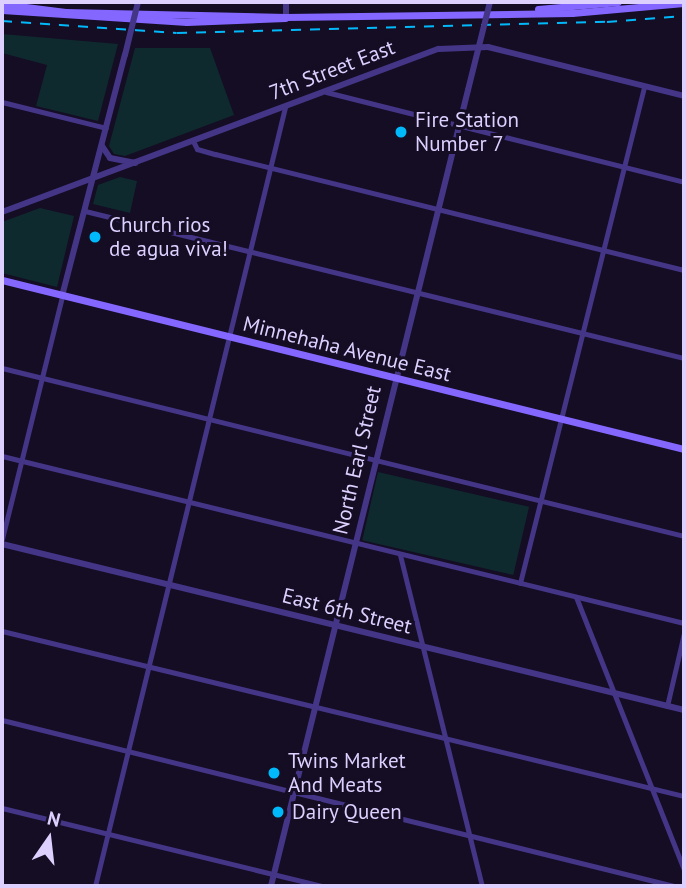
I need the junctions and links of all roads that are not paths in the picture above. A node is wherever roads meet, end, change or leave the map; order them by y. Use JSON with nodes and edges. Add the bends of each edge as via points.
{"nodes":[{"id":1,"x":138,"y":2,"type":"edge"},
{"id":2,"x":286,"y":2,"type":"edge"},
{"id":3,"x":490,"y":2,"type":"edge"},
{"id":4,"x":618,"y":2,"type":"edge"},
{"id":5,"x":684,"y":3,"type":"edge"},
{"id":6,"x":2,"y":4,"type":"edge"},
{"id":7,"x":2,"y":10,"type":"edge"},
{"id":8,"x":496,"y":13,"type":"junction"},
{"id":9,"x":286,"y":17,"type":"junction"},
{"id":10,"x":644,"y":87,"type":"junction"},
{"id":11,"x":326,"y":92,"type":"junction"},
{"id":12,"x":684,"y":96,"type":"edge"},
{"id":13,"x":2,"y":102,"type":"edge"},
{"id":14,"x":285,"y":107,"type":"junction"},
{"id":15,"x":458,"y":126,"type":"junction"},
{"id":16,"x":106,"y":128,"type":"junction"},
{"id":17,"x":193,"y":141,"type":"junction"},
{"id":18,"x":102,"y":145,"type":"junction"},
{"id":19,"x":138,"y":163,"type":"junction"},
{"id":20,"x":271,"y":167,"type":"junction"},
{"id":21,"x":624,"y":167,"type":"junction"},
{"id":22,"x":93,"y":178,"type":"junction"},
{"id":23,"x":684,"y":182,"type":"edge"},
{"id":24,"x":436,"y":209,"type":"junction"},
{"id":25,"x":85,"y":211,"type":"junction"},
{"id":26,"x":2,"y":212,"type":"edge"},
{"id":27,"x":603,"y":250,"type":"junction"},
{"id":28,"x":249,"y":251,"type":"junction"},
{"id":29,"x":684,"y":270,"type":"edge"},
{"id":30,"x":2,"y":280,"type":"edge"},
{"id":31,"x":416,"y":292,"type":"junction"},
{"id":32,"x":62,"y":296,"type":"junction"},
{"id":33,"x":582,"y":333,"type":"junction"},
{"id":34,"x":227,"y":337,"type":"junction"},
{"id":35,"x":684,"y":358,"type":"edge"},
{"id":36,"x":2,"y":368,"type":"edge"},
{"id":37,"x":41,"y":378,"type":"junction"},
{"id":38,"x":394,"y":380,"type":"junction"},
{"id":39,"x":207,"y":419,"type":"junction"},
{"id":40,"x":560,"y":420,"type":"junction"},
{"id":41,"x":684,"y":449,"type":"edge"},
{"id":42,"x":2,"y":456,"type":"edge"},
{"id":43,"x":20,"y":460,"type":"junction"},
{"id":44,"x":374,"y":461,"type":"junction"},
{"id":45,"x":188,"y":501,"type":"junction"},
{"id":46,"x":540,"y":502,"type":"junction"},
{"id":47,"x":684,"y":537,"type":"edge"},
{"id":48,"x":2,"y":541,"type":"edge"},
{"id":49,"x":354,"y":543,"type":"junction"},
{"id":50,"x":400,"y":555,"type":"junction"},
{"id":51,"x":520,"y":583,"type":"junction"},
{"id":52,"x":167,"y":585,"type":"junction"},
{"id":53,"x":576,"y":597,"type":"junction"},
{"id":54,"x":684,"y":623,"type":"edge"},
{"id":55,"x":335,"y":627,"type":"junction"},
{"id":56,"x":2,"y":631,"type":"edge"},
{"id":57,"x":684,"y":633,"type":"edge"},
{"id":58,"x":421,"y":647,"type":"junction"},
{"id":59,"x":147,"y":667,"type":"junction"},
{"id":60,"x":613,"y":694,"type":"junction"},
{"id":61,"x":667,"y":706,"type":"junction"},
{"id":62,"x":316,"y":707,"type":"junction"},
{"id":63,"x":684,"y":710,"type":"edge"},
{"id":64,"x":2,"y":720,"type":"edge"},
{"id":65,"x":445,"y":740,"type":"junction"},
{"id":66,"x":127,"y":751,"type":"junction"},
{"id":67,"x":652,"y":788,"type":"junction"},
{"id":68,"x":295,"y":793,"type":"junction"},
{"id":69,"x":684,"y":796,"type":"edge"},
{"id":70,"x":2,"y":808,"type":"edge"},
{"id":71,"x":108,"y":833,"type":"junction"},
{"id":72,"x":470,"y":836,"type":"junction"},
{"id":73,"x":684,"y":870,"type":"edge"},
{"id":74,"x":274,"y":874,"type":"junction"},
{"id":75,"x":95,"y":886,"type":"edge"},
{"id":76,"x":271,"y":886,"type":"edge"},
{"id":77,"x":323,"y":886,"type":"edge"},
{"id":78,"x":482,"y":886,"type":"edge"},
{"id":79,"x":674,"y":886,"type":"edge"}],
"edges":[{"from":1,"to":16,"type":"street","bridge":true},
{"from":2,"to":9,"type":"street"},
{"from":3,"to":15,"type":"street","name":"North Earl Street","bridge":true},
{"from":4,"to":8,"type":"main road"},
{"from":5,"to":8,"type":"main road"},
{"from":6,"to":9,"type":"main road","via":[[65,12]]},
{"from":7,"to":9,"type":"main road","via":[[187,22]]},
{"from":8,"to":9,"type":"main road"},
{"from":10,"to":11,"type":"street","name":"7th Street East","via":[[496,49],[464,48],[439,49]]},
{"from":10,"to":12,"type":"street","name":"7th Street East"},
{"from":10,"to":21,"type":"street"},
{"from":11,"to":14,"type":"street","name":"7th Street East"},
{"from":11,"to":15,"type":"street"},
{"from":13,"to":16,"type":"street"},
{"from":14,"to":17,"type":"street","name":"7th Street East"},
{"from":14,"to":20,"type":"street"},
{"from":15,"to":21,"type":"street"},
{"from":15,"to":24,"type":"street","name":"North Earl Street"},
{"from":16,"to":18,"type":"street"},
{"from":17,"to":19,"type":"street","name":"7th Street East"},
{"from":17,"to":20,"type":"street","via":[[197,149]]},
{"from":18,"to":19,"type":"street","via":[[110,158]]},
{"from":18,"to":22,"type":"street"},
{"from":19,"to":22,"type":"street","name":"7th Street East"},
{"from":20,"to":24,"type":"street"},
{"from":20,"to":28,"type":"street"},
{"from":21,"to":23,"type":"street"},
{"from":21,"to":27,"type":"street"},
{"from":22,"to":25,"type":"street"},
{"from":22,"to":26,"type":"street","name":"7th Street East"},
{"from":24,"to":27,"type":"street"},
{"from":24,"to":31,"type":"street","name":"North Earl Street"},
{"from":25,"to":28,"type":"street"},
{"from":25,"to":32,"type":"street"},
{"from":27,"to":29,"type":"street"},
{"from":27,"to":33,"type":"street"},
{"from":28,"to":31,"type":"street"},
{"from":28,"to":34,"type":"street"},
{"from":30,"to":32,"type":"main road","name":"Minnehaha Avenue East"},
{"from":31,"to":33,"type":"street"},
{"from":31,"to":38,"type":"street","name":"North Earl Street"},
{"from":32,"to":34,"type":"main road","name":"Minnehaha Avenue East"},
{"from":32,"to":37,"type":"street"},
{"from":33,"to":35,"type":"street"},
{"from":33,"to":40,"type":"street"},
{"from":34,"to":38,"type":"main road","name":"Minnehaha Avenue East"},
{"from":34,"to":39,"type":"street"},
{"from":36,"to":37,"type":"street"},
{"from":37,"to":39,"type":"street"},
{"from":37,"to":43,"type":"street"},
{"from":38,"to":40,"type":"main road","name":"Minnehaha Avenue East"},
{"from":38,"to":44,"type":"street","name":"North Earl Street"},
{"from":39,"to":44,"type":"street"},
{"from":39,"to":45,"type":"street"},
{"from":40,"to":41,"type":"main road","name":"Minnehaha Avenue East"},
{"from":40,"to":46,"type":"street"},
{"from":42,"to":43,"type":"street"},
{"from":43,"to":45,"type":"street"},
{"from":43,"to":48,"type":"street"},
{"from":44,"to":46,"type":"street"},
{"from":44,"to":49,"type":"street","name":"North Earl Street"},
{"from":45,"to":49,"type":"street"},
{"from":45,"to":52,"type":"street"},
{"from":46,"to":47,"type":"street"},
{"from":46,"to":51,"type":"street"},
{"from":48,"to":52,"type":"street","name":"East 6th Street"},
{"from":49,"to":50,"type":"street"},
{"from":49,"to":55,"type":"street","name":"North Earl Street"},
{"from":50,"to":51,"type":"street"},
{"from":50,"to":58,"type":"street"},
{"from":51,"to":53,"type":"street"},
{"from":52,"to":55,"type":"street","name":"East 6th Street"},
{"from":52,"to":59,"type":"street"},
{"from":53,"to":54,"type":"street"},
{"from":53,"to":60,"type":"street"},
{"from":55,"to":58,"type":"street","name":"East 6th Street"},
{"from":55,"to":62,"type":"street","name":"North Earl Street"},
{"from":56,"to":59,"type":"street"},
{"from":57,"to":61,"type":"street"},
{"from":58,"to":60,"type":"street","name":"East 6th Street"},
{"from":58,"to":65,"type":"street"},
{"from":59,"to":62,"type":"street"},
{"from":59,"to":66,"type":"street"},
{"from":60,"to":61,"type":"street","name":"East 6th Street"},
{"from":60,"to":67,"type":"street"},
{"from":61,"to":63,"type":"street","name":"East 6th Street"},
{"from":62,"to":65,"type":"street"},
{"from":62,"to":68,"type":"street","name":"North Earl Street"},
{"from":64,"to":66,"type":"street"},
{"from":65,"to":67,"type":"street"},
{"from":65,"to":72,"type":"street"},
{"from":66,"to":68,"type":"street"},
{"from":66,"to":71,"type":"street"},
{"from":67,"to":69,"type":"street"},
{"from":67,"to":73,"type":"street"},
{"from":68,"to":72,"type":"street"},
{"from":68,"to":74,"type":"street","name":"North Earl Street"},
{"from":70,"to":71,"type":"street"},
{"from":71,"to":74,"type":"street"},
{"from":71,"to":75,"type":"street"},
{"from":72,"to":78,"type":"street"},
{"from":72,"to":79,"type":"street"},
{"from":74,"to":76,"type":"street","name":"North Earl Street"},
{"from":74,"to":77,"type":"street"}]}
